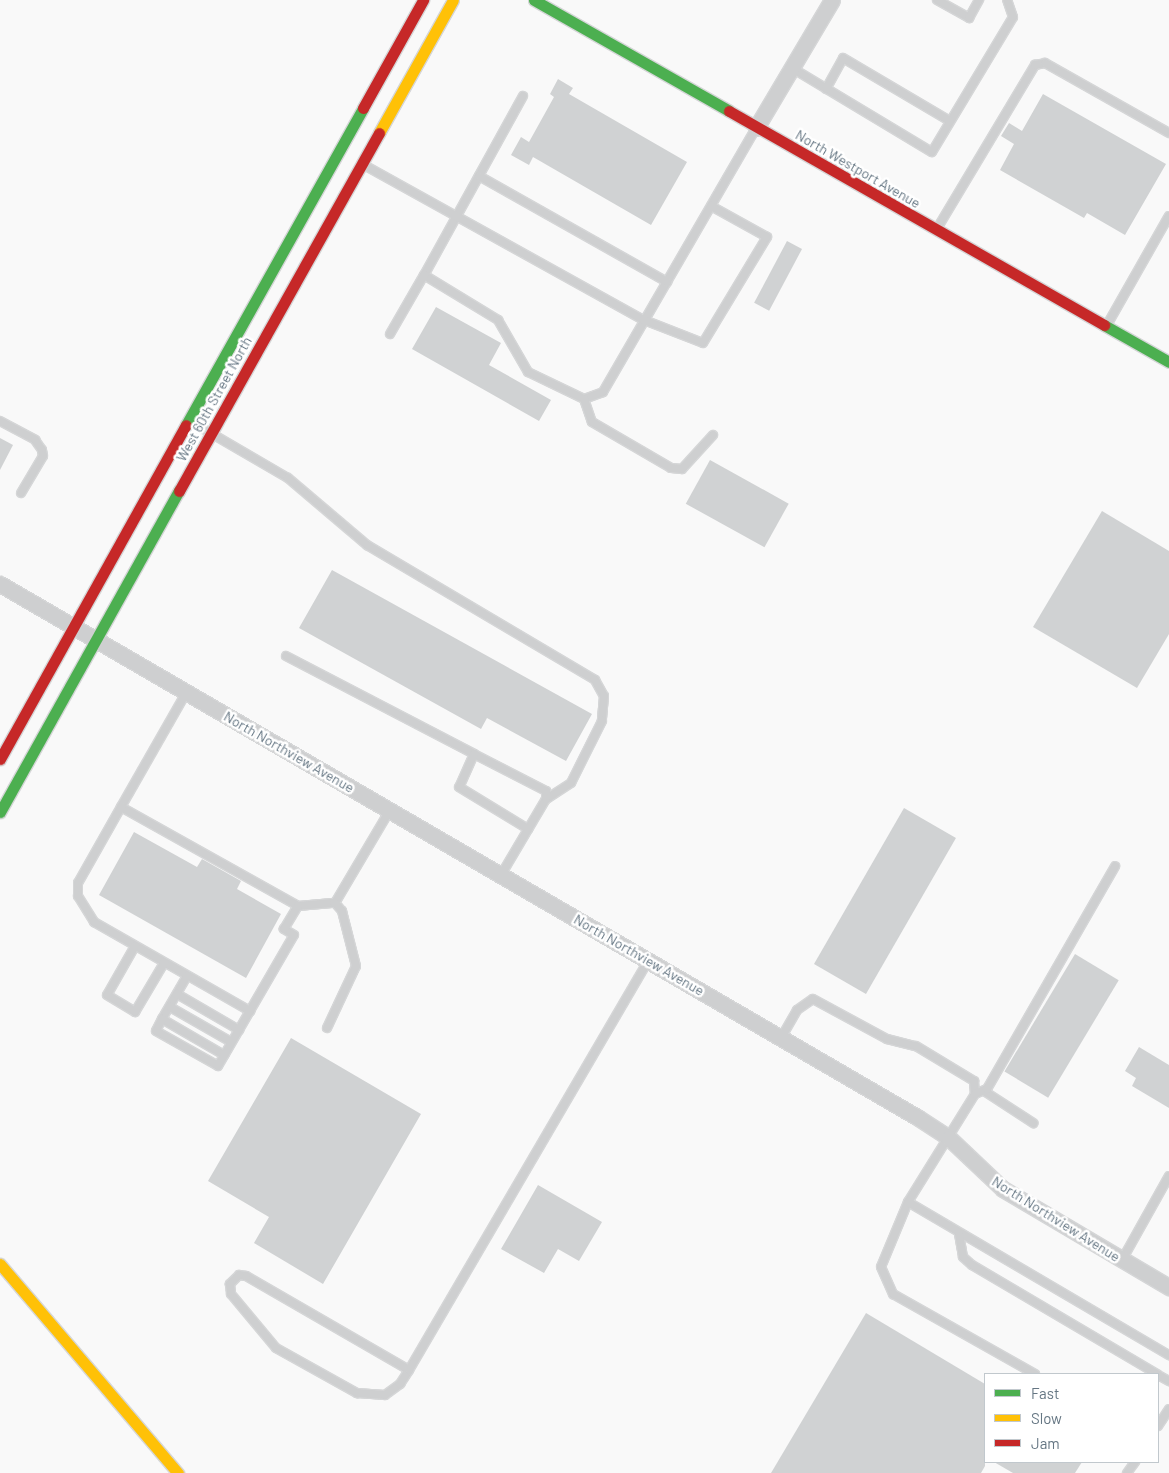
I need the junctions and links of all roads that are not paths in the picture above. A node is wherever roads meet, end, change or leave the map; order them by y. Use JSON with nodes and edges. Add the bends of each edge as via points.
{"nodes":[{"id":1,"x":422,"y":0,"type":"edge"},
{"id":2,"x":453,"y":0,"type":"edge"},
{"id":3,"x":534,"y":0,"type":"edge"},
{"id":4,"x":832,"y":0,"type":"edge"},
{"id":5,"x":937,"y":0,"type":"edge"},
{"id":6,"x":979,"y":0,"type":"edge"},
{"id":7,"x":1007,"y":0,"type":"edge"},
{"id":8,"x":792,"y":68,"type":"junction"},
{"id":9,"x":826,"y":89,"type":"junction"},
{"id":10,"x":523,"y":96,"type":"dead end"},
{"id":11,"x":950,"y":121,"type":"junction"},
{"id":12,"x":756,"y":128,"type":"junction"},
{"id":13,"x":1169,"y":133,"type":"edge"},
{"id":14,"x":362,"y":164,"type":"junction"},
{"id":15,"x":479,"y":176,"type":"junction"},
{"id":16,"x":711,"y":206,"type":"junction"},
{"id":17,"x":456,"y":216,"type":"junction"},
{"id":18,"x":1169,"y":216,"type":"edge"},
{"id":19,"x":936,"y":230,"type":"junction"},
{"id":20,"x":424,"y":275,"type":"junction"},
{"id":21,"x":667,"y":282,"type":"junction"},
{"id":22,"x":644,"y":320,"type":"junction"},
{"id":23,"x":1106,"y":327,"type":"junction"},
{"id":24,"x":390,"y":334,"type":"dead end"},
{"id":25,"x":1169,"y":362,"type":"edge"},
{"id":26,"x":584,"y":399,"type":"junction"},
{"id":27,"x":189,"y":420,"type":"junction"},
{"id":28,"x":0,"y":421,"type":"edge"},
{"id":29,"x":212,"y":434,"type":"junction"},
{"id":30,"x":714,"y":435,"type":"dead end"},
{"id":31,"x":21,"y":493,"type":"dead end"},
{"id":32,"x":0,"y":584,"type":"edge"},
{"id":33,"x":74,"y":626,"type":"junction"},
{"id":34,"x":97,"y":640,"type":"junction"},
{"id":35,"x":286,"y":656,"type":"dead end"},
{"id":36,"x":186,"y":693,"type":"junction"},
{"id":37,"x":474,"y":754,"type":"junction"},
{"id":38,"x":0,"y":759,"type":"edge"},
{"id":39,"x":546,"y":799,"type":"junction"},
{"id":40,"x":122,"y":807,"type":"junction"},
{"id":41,"x":390,"y":810,"type":"junction"},
{"id":42,"x":0,"y":812,"type":"edge"},
{"id":43,"x":528,"y":829,"type":"junction"},
{"id":44,"x":1115,"y":866,"type":"dead end"},
{"id":45,"x":501,"y":875,"type":"junction"},
{"id":46,"x":335,"y":903,"type":"junction"},
{"id":47,"x":298,"y":906,"type":"junction"},
{"id":48,"x":135,"y":946,"type":"junction"},
{"id":49,"x":649,"y":960,"type":"junction"},
{"id":50,"x":164,"y":962,"type":"junction"},
{"id":51,"x":188,"y":976,"type":"junction"},
{"id":52,"x":177,"y":994,"type":"junction"},
{"id":53,"x":170,"y":1007,"type":"junction"},
{"id":54,"x":250,"y":1011,"type":"junction"},
{"id":55,"x":162,"y":1019,"type":"junction"},
{"id":56,"x":328,"y":1028,"type":"dead end"},
{"id":57,"x":239,"y":1030,"type":"junction"},
{"id":58,"x":781,"y":1038,"type":"junction"},
{"id":59,"x":232,"y":1042,"type":"junction"},
{"id":60,"x":224,"y":1055,"type":"junction"},
{"id":61,"x":984,"y":1091,"type":"junction"},
{"id":62,"x":974,"y":1094,"type":"junction"},
{"id":63,"x":1032,"y":1123,"type":"dead end"},
{"id":64,"x":949,"y":1138,"type":"junction"},
{"id":65,"x":1169,"y":1176,"type":"edge"},
{"id":66,"x":908,"y":1202,"type":"junction"},
{"id":67,"x":960,"y":1234,"type":"junction"},
{"id":68,"x":1122,"y":1260,"type":"junction"},
{"id":69,"x":0,"y":1264,"type":"edge"},
{"id":70,"x":1169,"y":1287,"type":"edge"},
{"id":71,"x":1169,"y":1354,"type":"edge"},
{"id":72,"x":409,"y":1370,"type":"junction"},
{"id":73,"x":1033,"y":1373,"type":"edge"},
{"id":74,"x":1155,"y":1373,"type":"edge"},
{"id":75,"x":1169,"y":1408,"type":"edge"},
{"id":76,"x":1159,"y":1424,"type":"edge"},
{"id":77,"x":178,"y":1473,"type":"edge"}],
"edges":[{"from":1,"to":27,"type":"main road","name":"West 60th Street North"},
{"from":2,"to":14,"type":"main road","name":"West 60th Street North"},
{"from":3,"to":12,"type":"main road","name":"North Westport Avenue"},
{"from":4,"to":8,"type":"street"},
{"from":5,"to":6,"type":"lane","via":[[969,18]]},
{"from":7,"to":11,"type":"lane","via":[[1014,17]]},
{"from":8,"to":9,"type":"lane"},
{"from":8,"to":12,"type":"street"},
{"from":9,"to":11,"type":"lane","via":[[932,152]]},
{"from":9,"to":11,"type":"lane","via":[[843,58]]},
{"from":10,"to":15,"type":"lane"},
{"from":12,"to":16,"type":"lane"},
{"from":12,"to":19,"type":"main road","name":"North Westport Avenue"},
{"from":13,"to":19,"type":"lane","via":[[1045,62],[1035,65]]},
{"from":14,"to":17,"type":"lane"},
{"from":14,"to":29,"type":"main road","name":"West 60th Street North"},
{"from":15,"to":17,"type":"lane"},
{"from":15,"to":21,"type":"lane"},
{"from":16,"to":21,"type":"lane"},
{"from":16,"to":22,"type":"lane","via":[[767,237],[703,344]]},
{"from":17,"to":20,"type":"lane"},
{"from":17,"to":22,"type":"lane"},
{"from":18,"to":23,"type":"lane"},
{"from":19,"to":23,"type":"main road","name":"North Westport Avenue"},
{"from":20,"to":24,"type":"lane"},
{"from":20,"to":26,"type":"lane","via":[[498,320],[528,372]]},
{"from":21,"to":22,"type":"lane"},
{"from":22,"to":26,"type":"lane","via":[[602,392]]},
{"from":23,"to":25,"type":"main road","name":"North Westport Avenue"},
{"from":26,"to":30,"type":"lane","via":[[592,422],[671,468],[682,469]]},
{"from":27,"to":29,"type":"lane"},
{"from":27,"to":33,"type":"main road","name":"West 60th Street North"},
{"from":28,"to":31,"type":"lane","via":[[35,440],[42,450],[43,456]]},
{"from":29,"to":34,"type":"main road","name":"West 60th Street North"},
{"from":29,"to":39,"type":"lane","via":[[302,488],[367,545],[595,680],[604,696],[602,721],[571,783]]},
{"from":32,"to":33,"type":"street","name":"North Northview Avenue"},
{"from":33,"to":34,"type":"street","name":"North Northview Avenue"},
{"from":33,"to":38,"type":"main road","name":"West 60th Street North"},
{"from":34,"to":36,"type":"street","name":"North Northview Avenue"},
{"from":34,"to":42,"type":"main road","name":"West 60th Street North"},
{"from":35,"to":37,"type":"lane"},
{"from":36,"to":40,"type":"lane"},
{"from":36,"to":41,"type":"street","name":"North Northview Avenue"},
{"from":37,"to":39,"type":"lane","via":[[537,783],[546,791]]},
{"from":37,"to":43,"type":"lane","via":[[459,787]]},
{"from":39,"to":43,"type":"lane"},
{"from":40,"to":47,"type":"lane"},
{"from":40,"to":48,"type":"lane","via":[[78,883],[78,896],[94,922]]},
{"from":41,"to":45,"type":"street","name":"North Northview Avenue"},
{"from":41,"to":46,"type":"lane"},
{"from":43,"to":45,"type":"lane"},
{"from":44,"to":61,"type":"lane"},
{"from":45,"to":49,"type":"street","name":"North Northview Avenue"},
{"from":46,"to":47,"type":"lane"},
{"from":46,"to":56,"type":"lane","via":[[345,919],[356,966]]},
{"from":47,"to":54,"type":"lane","via":[[284,929],[294,935]]},
{"from":48,"to":50,"type":"lane"},
{"from":48,"to":50,"type":"lane","via":[[106,995],[135,1012]]},
{"from":49,"to":58,"type":"street","name":"North Northview Avenue"},
{"from":49,"to":72,"type":"lane"},
{"from":50,"to":51,"type":"lane"},
{"from":51,"to":52,"type":"lane"},
{"from":51,"to":54,"type":"lane"},
{"from":52,"to":53,"type":"lane"},
{"from":52,"to":57,"type":"lane"},
{"from":53,"to":55,"type":"lane"},
{"from":53,"to":59,"type":"lane"},
{"from":54,"to":57,"type":"lane"},
{"from":55,"to":60,"type":"lane"},
{"from":55,"to":60,"type":"lane","via":[[156,1031],[218,1066]]},
{"from":57,"to":59,"type":"lane"},
{"from":58,"to":62,"type":"lane","via":[[797,1010],[813,999],[887,1039],[916,1046],[970,1077]]},
{"from":58,"to":64,"type":"street","name":"North Northview Avenue"},
{"from":59,"to":60,"type":"lane"},
{"from":61,"to":62,"type":"lane"},
{"from":61,"to":63,"type":"lane"},
{"from":62,"to":64,"type":"lane"},
{"from":64,"to":66,"type":"lane"},
{"from":64,"to":68,"type":"street","name":"North Northview Avenue","via":[[1003,1189]]},
{"from":65,"to":68,"type":"lane"},
{"from":66,"to":67,"type":"lane"},
{"from":66,"to":73,"type":"lane","via":[[881,1267],[893,1294]]},
{"from":67,"to":71,"type":"lane"},
{"from":67,"to":74,"type":"lane","via":[[964,1257],[972,1266]]},
{"from":68,"to":70,"type":"street","name":"North Northview Avenue"},
{"from":69,"to":77,"type":"main road"},
{"from":72,"to":72,"type":"lane","via":[[385,1395],[357,1393],[263,1337],[232,1294],[230,1284],[234,1278],[246,1276]]},
{"from":75,"to":76,"type":"lane"}]}
